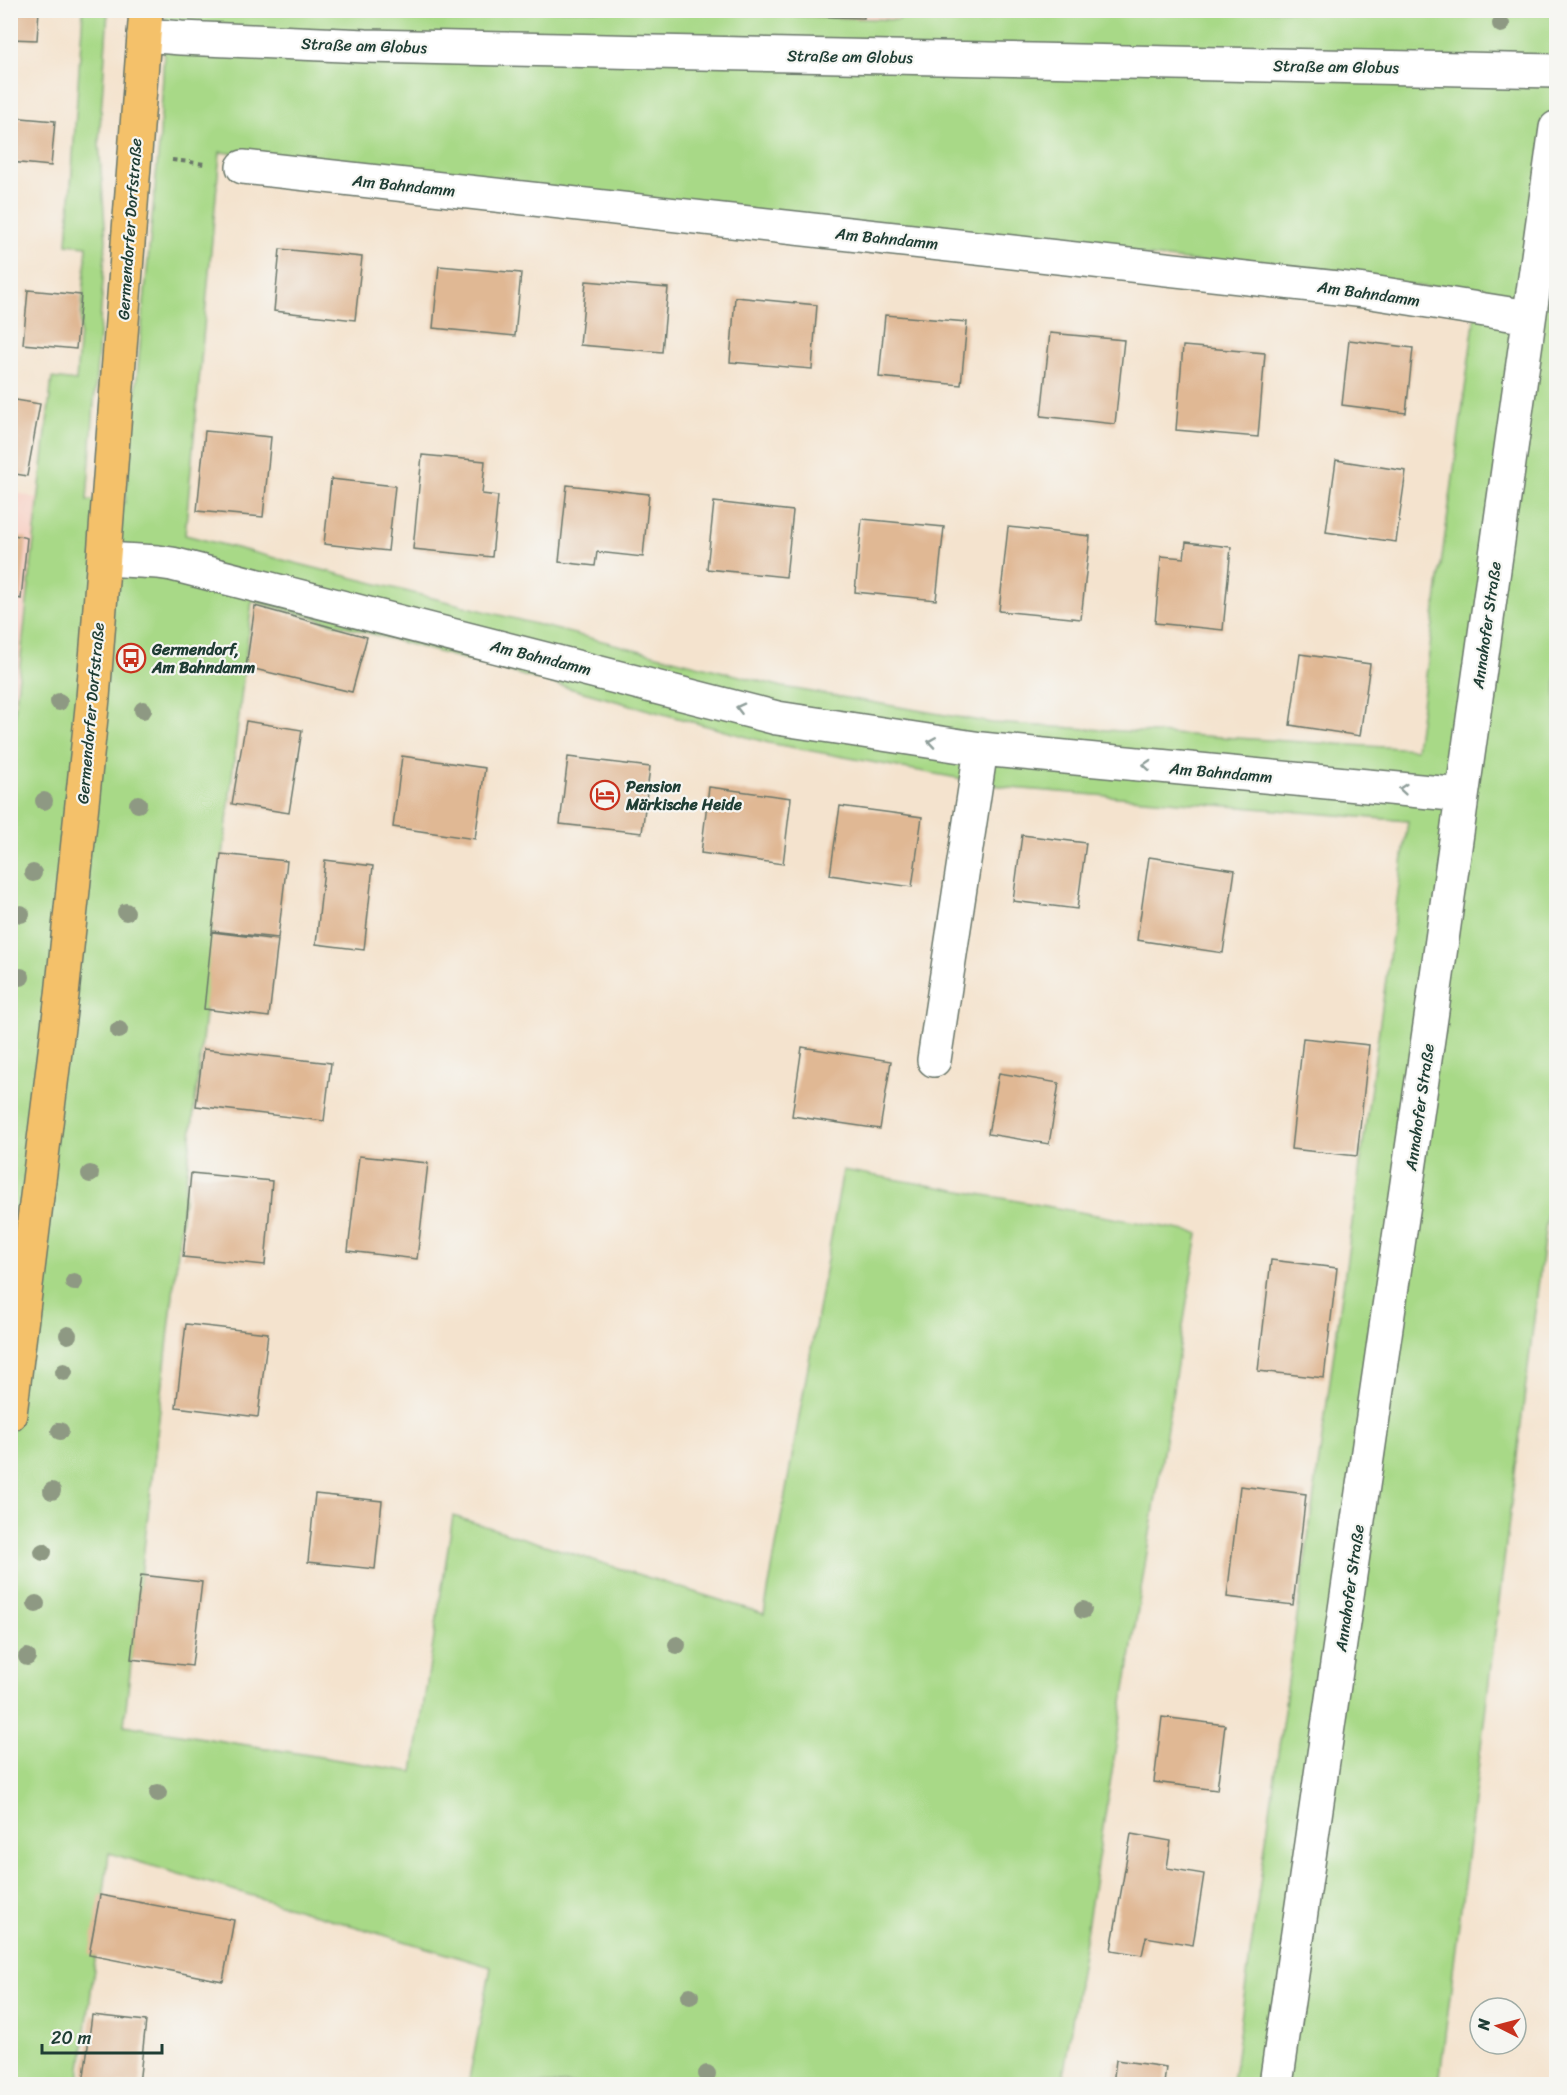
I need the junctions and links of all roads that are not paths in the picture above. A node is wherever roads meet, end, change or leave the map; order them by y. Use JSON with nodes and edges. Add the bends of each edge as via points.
{"nodes":[{"id":1,"x":145,"y":23,"type":"edge"},
{"id":2,"x":1557,"y":71,"type":"edge"},
{"id":3,"x":1557,"y":128,"type":"edge"},
{"id":4,"x":243,"y":167,"type":"dead end"},
{"id":5,"x":1529,"y":317,"type":"junction"},
{"id":6,"x":104,"y":559,"type":"junction"},
{"id":7,"x":981,"y":749,"type":"junction"},
{"id":8,"x":1462,"y":795,"type":"junction"},
{"id":9,"x":934,"y":1060,"type":"dead end"},
{"id":10,"x":10,"y":1414,"type":"edge"},
{"id":11,"x":1276,"y":2085,"type":"edge"}],
"edges":[{"from":1,"to":2,"type":"street","name":"Straße am Globus","via":[[181,38],[366,46]]},
{"from":1,"to":6,"type":"main road","name":"Germendorfer Dorfstraße"},
{"from":3,"to":5,"type":"street","name":"Annahofer Straße"},
{"from":4,"to":5,"type":"street","name":"Am Bahndamm","via":[[1365,291]]},
{"from":5,"to":8,"type":"street","name":"Annahofer Straße"},
{"from":7,"to":6,"type":"street","name":"Am Bahndamm","one_way":true,"via":[[777,718],[172,564]]},
{"from":6,"to":10,"type":"main road","name":"Germendorfer Dorfstraße","via":[[62,995]]},
{"from":8,"to":7,"type":"street","name":"Am Bahndamm","one_way":true},
{"from":7,"to":9,"type":"street"},
{"from":8,"to":11,"type":"street","name":"Annahofer Straße"}]}
